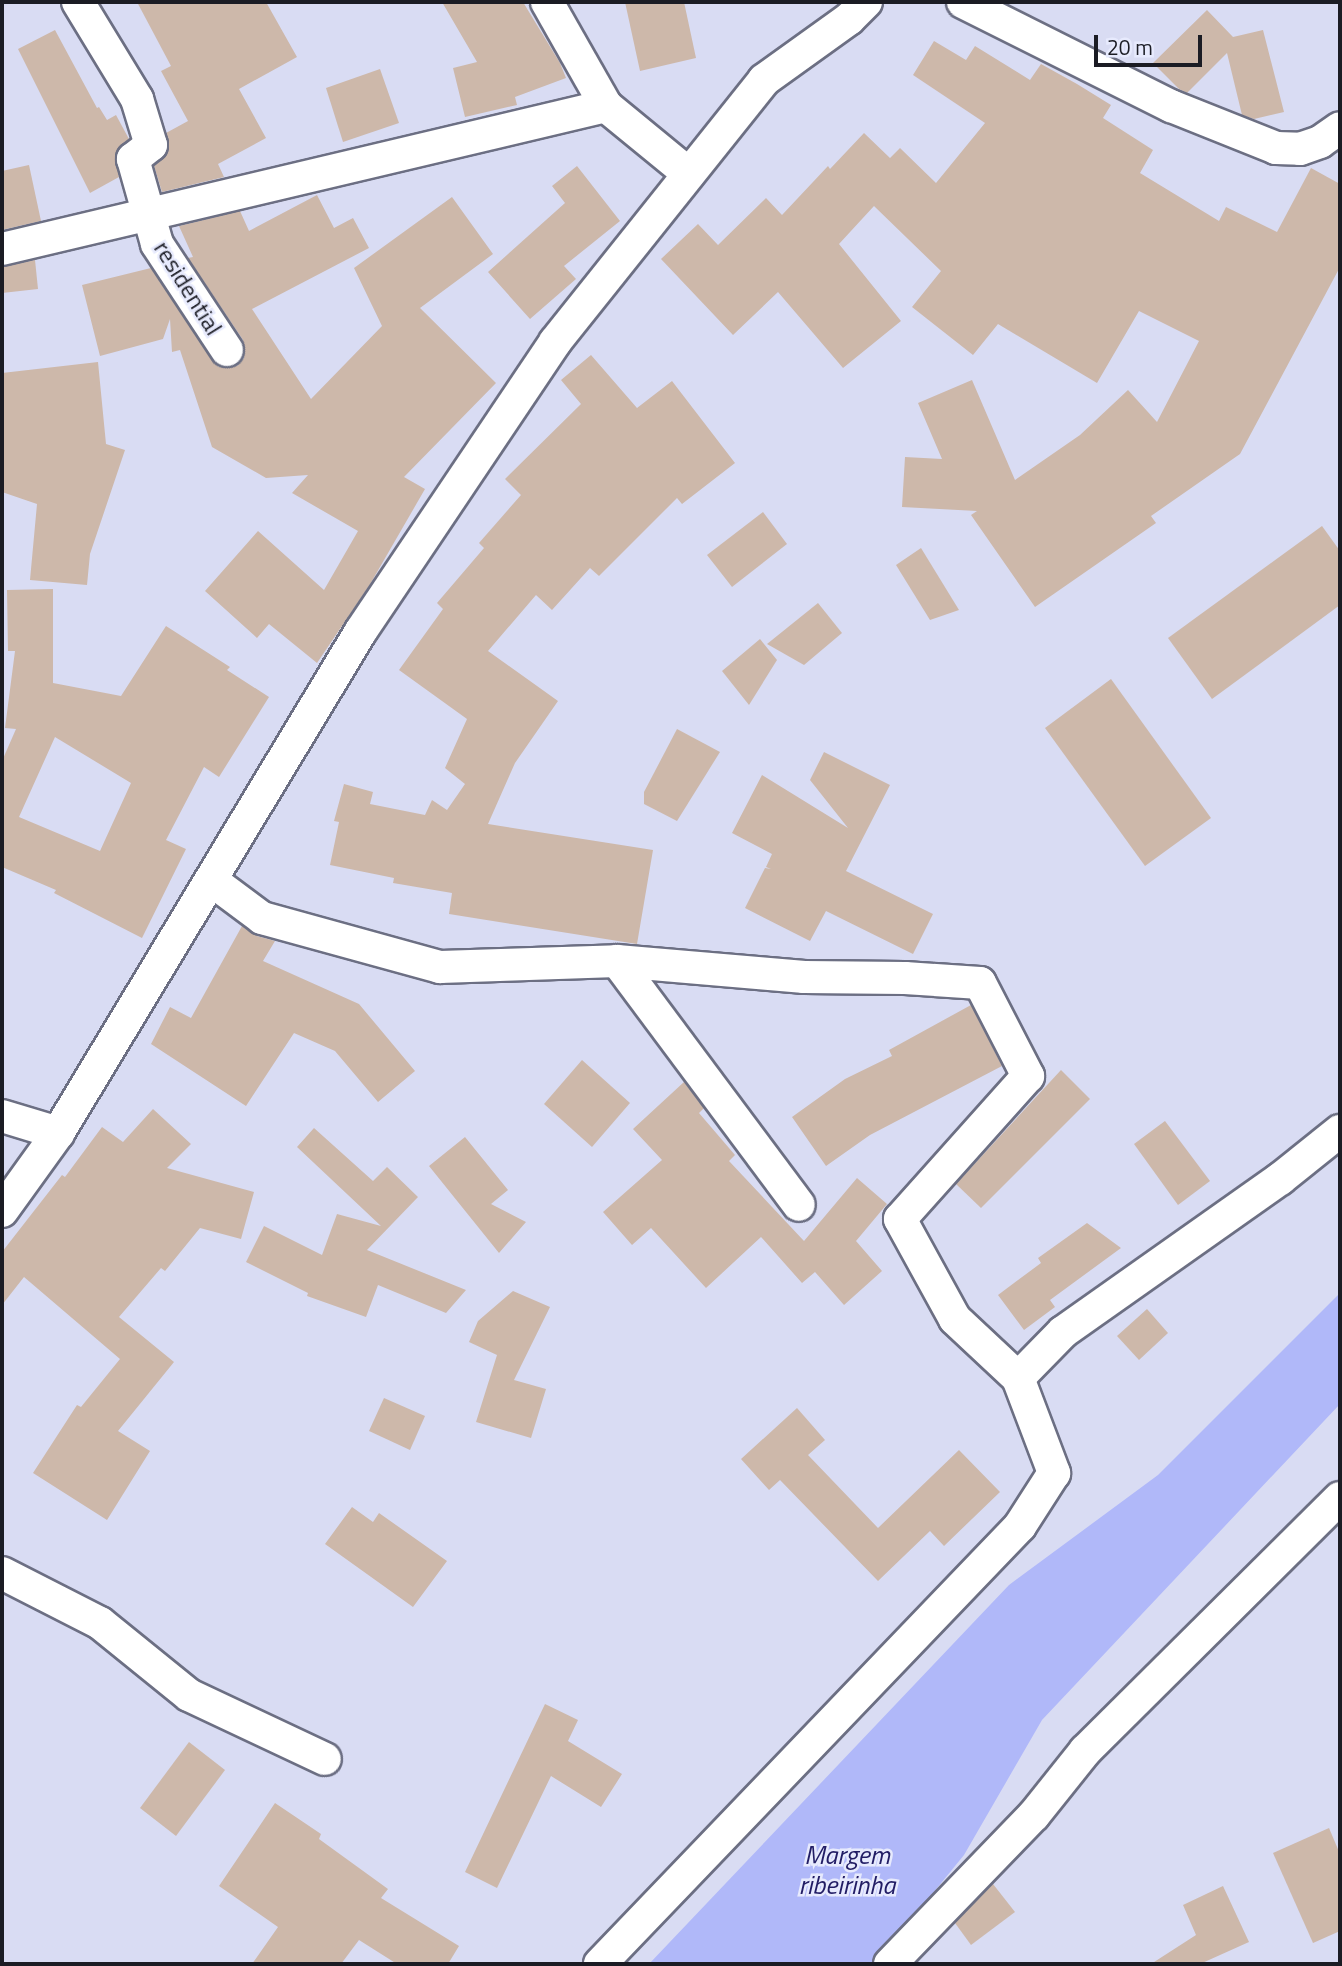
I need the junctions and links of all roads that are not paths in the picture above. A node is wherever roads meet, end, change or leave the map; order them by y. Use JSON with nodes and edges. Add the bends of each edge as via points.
{"nodes":[{"id":1,"x":78,"y":2,"type":"edge"},
{"id":2,"x":547,"y":2,"type":"edge"},
{"id":3,"x":866,"y":2,"type":"edge"},
{"id":4,"x":963,"y":2,"type":"edge"},
{"id":5,"x":606,"y":106,"type":"junction"},
{"id":6,"x":1340,"y":128,"type":"edge"},
{"id":7,"x":689,"y":174,"type":"junction"},
{"id":8,"x":149,"y":214,"type":"junction"},
{"id":9,"x":2,"y":249,"type":"edge"},
{"id":10,"x":227,"y":350,"type":"dead end"},
{"id":11,"x":211,"y":880,"type":"junction"},
{"id":12,"x":617,"y":961,"type":"junction"},
{"id":13,"x":2,"y":1116,"type":"edge"},
{"id":14,"x":1340,"y":1131,"type":"edge"},
{"id":15,"x":58,"y":1133,"type":"junction"},
{"id":16,"x":800,"y":1205,"type":"dead end"},
{"id":17,"x":2,"y":1211,"type":"edge"},
{"id":18,"x":1018,"y":1378,"type":"junction"},
{"id":19,"x":1340,"y":1498,"type":"edge"},
{"id":20,"x":2,"y":1573,"type":"edge"},
{"id":21,"x":325,"y":1759,"type":"dead end"},
{"id":22,"x":600,"y":1964,"type":"edge"},
{"id":23,"x":890,"y":1964,"type":"edge"}],
"edges":[{"from":1,"to":8,"type":"street","name":"residential","via":[[136,99],[151,145],[133,159]]},
{"from":2,"to":5,"type":"street"},
{"from":3,"to":7,"type":"street","via":[[764,80]]},
{"from":4,"to":6,"type":"street","via":[[1171,106],[1276,148],[1300,149]]},
{"from":5,"to":7,"type":"street"},
{"from":5,"to":8,"type":"street"},
{"from":7,"to":11,"type":"street","via":[[555,342],[361,631]]},
{"from":8,"to":9,"type":"street"},
{"from":8,"to":10,"type":"street","name":"residential","via":[[157,243]]},
{"from":11,"to":12,"type":"street","via":[[262,918],[440,967]]},
{"from":11,"to":15,"type":"street"},
{"from":12,"to":16,"type":"street"},
{"from":12,"to":18,"type":"street","via":[[804,977],[980,983],[1028,1076],[901,1219],[955,1320]]},
{"from":13,"to":15,"type":"street"},
{"from":14,"to":18,"type":"street","via":[[1280,1180],[1063,1332]]},
{"from":15,"to":17,"type":"street"},
{"from":18,"to":22,"type":"street","via":[[1054,1473],[1020,1526]]},
{"from":19,"to":23,"type":"street","via":[[1085,1751],[1034,1815]]},
{"from":20,"to":21,"type":"street","via":[[100,1623],[189,1695]]}]}
